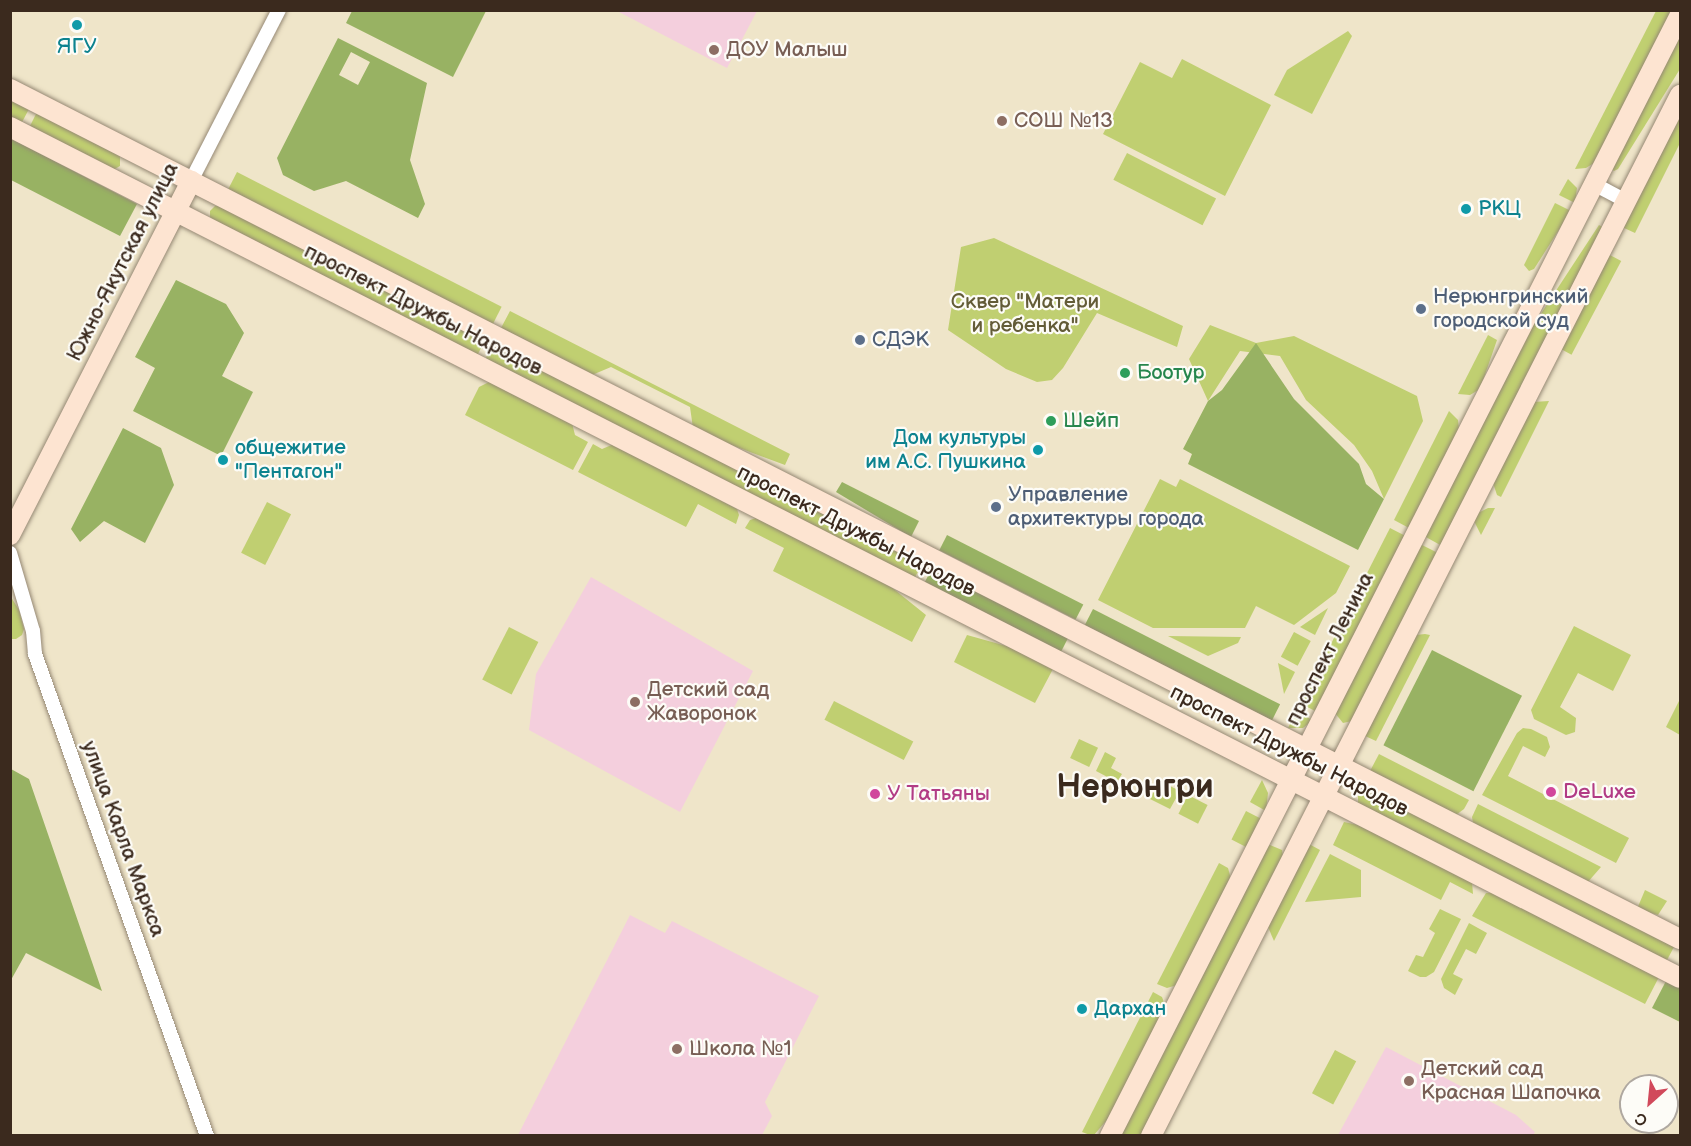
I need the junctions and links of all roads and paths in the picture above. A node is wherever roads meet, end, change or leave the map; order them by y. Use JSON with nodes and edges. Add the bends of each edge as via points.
{"nodes":[{"id":1,"x":279,"y":10,"type":"edge"},
{"id":2,"x":1680,"y":15,"type":"edge"},
{"id":3,"x":10,"y":89,"type":"edge"},
{"id":4,"x":1680,"y":95,"type":"edge"},
{"id":5,"x":10,"y":127,"type":"edge"},
{"id":6,"x":191,"y":181,"type":"junction"},
{"id":7,"x":1594,"y":184,"type":"junction"},
{"id":8,"x":1626,"y":201,"type":"junction"},
{"id":9,"x":176,"y":211,"type":"junction"},
{"id":10,"x":10,"y":536,"type":"edge"},
{"id":11,"x":10,"y":553,"type":"edge"},
{"id":12,"x":1306,"y":748,"type":"junction"},
{"id":13,"x":1339,"y":765,"type":"junction"},
{"id":14,"x":1290,"y":779,"type":"junction"},
{"id":15,"x":1324,"y":796,"type":"junction"},
{"id":16,"x":1680,"y":939,"type":"edge"},
{"id":17,"x":1680,"y":978,"type":"edge"},
{"id":18,"x":207,"y":1136,"type":"edge"},
{"id":19,"x":1110,"y":1136,"type":"edge"},
{"id":20,"x":1151,"y":1136,"type":"edge"}],
"edges":[{"from":1,"to":6,"type":"street","name":"Южно-Якутская улица"},
{"from":2,"to":7,"type":"street","name":"проспект Ленина"},
{"from":3,"to":6,"type":"street","name":"проспект Дружбы Народов"},
{"from":4,"to":8,"type":"street"},
{"from":5,"to":9,"type":"street","name":"проспект Дружбы Народов"},
{"from":6,"to":9,"type":"street","name":"Южно-Якутская улица"},
{"from":6,"to":12,"type":"street","name":"проспект Дружбы Народов"},
{"from":7,"to":8,"type":"street"},
{"from":7,"to":12,"type":"street","name":"проспект Ленина"},
{"from":8,"to":13,"type":"street"},
{"from":9,"to":10,"type":"street","name":"Южно-Якутская улица"},
{"from":9,"to":14,"type":"street","name":"проспект Дружбы Народов"},
{"from":11,"to":18,"type":"street","name":"улица Карла Маркса","via":[[33,631],[34,654]]},
{"from":12,"to":13,"type":"street","name":"проспект Дружбы Народов"},
{"from":12,"to":14,"type":"street","name":"проспект Ленина"},
{"from":13,"to":15,"type":"street"},
{"from":13,"to":16,"type":"street","name":"проспект Дружбы Народов"},
{"from":14,"to":15,"type":"street","name":"проспект Дружбы Народов"},
{"from":14,"to":19,"type":"street","name":"проспект Ленина"},
{"from":15,"to":17,"type":"street","name":"проспект Дружбы Народов"},
{"from":15,"to":20,"type":"street"}]}
